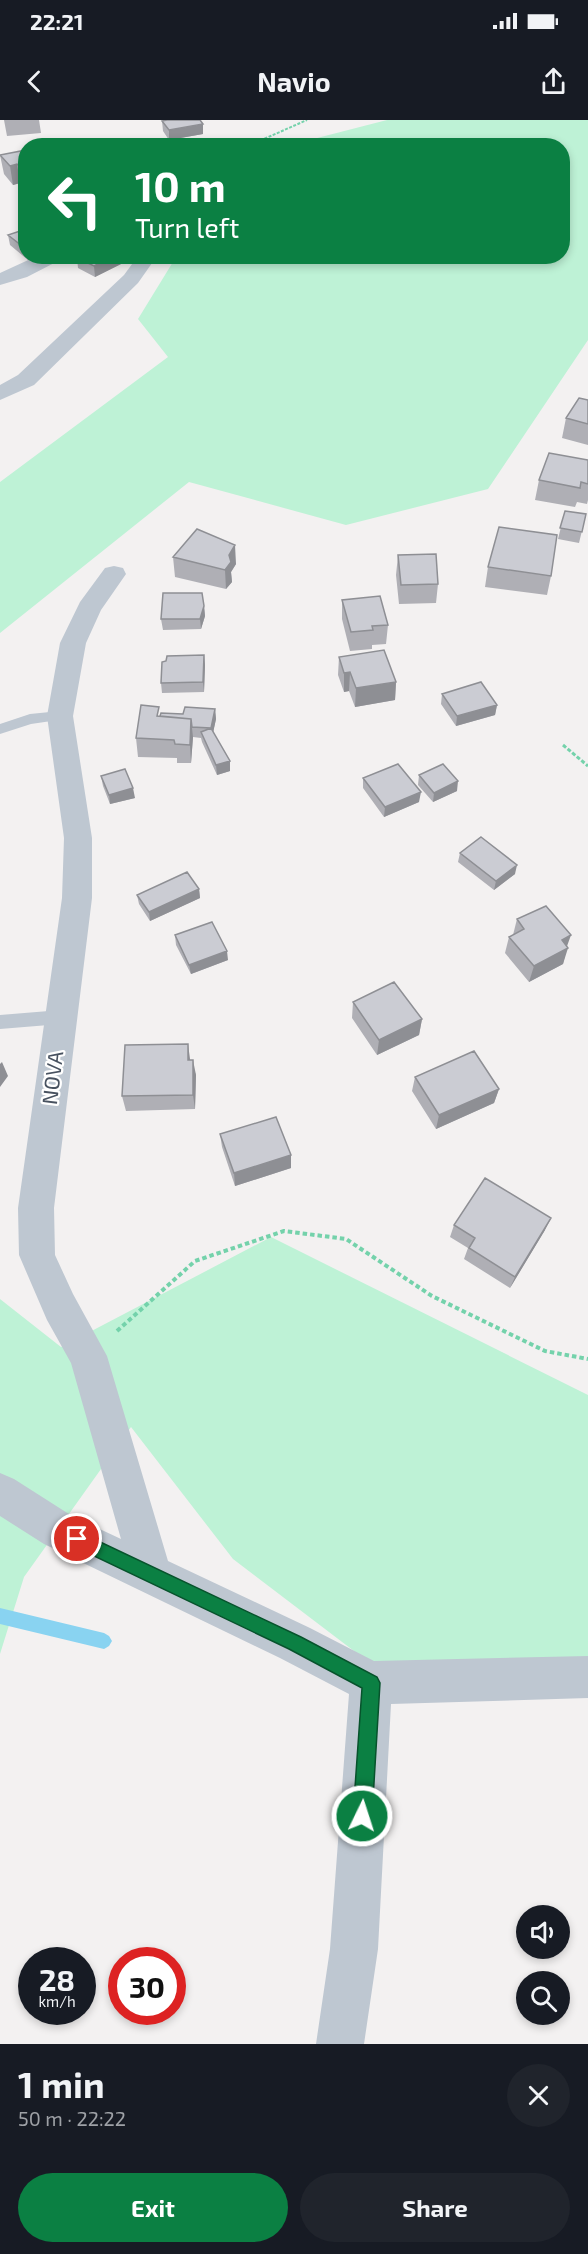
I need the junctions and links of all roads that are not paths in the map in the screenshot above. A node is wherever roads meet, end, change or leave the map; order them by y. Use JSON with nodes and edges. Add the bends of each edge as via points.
{"nodes":[{"id":1,"x":37,"y":264,"type":"edge"},
{"id":2,"x":142,"y":264,"type":"edge"},
{"id":3,"x":0,"y":279,"type":"edge"},
{"id":4,"x":0,"y":394,"type":"edge"},
{"id":5,"x":114,"y":574,"type":"dead end"},
{"id":6,"x":60,"y":716,"type":"junction"},
{"id":7,"x":0,"y":729,"type":"edge"},
{"id":8,"x":61,"y":1017,"type":"junction"},
{"id":9,"x":0,"y":1022,"type":"edge"},
{"id":10,"x":0,"y":1493,"type":"edge"},
{"id":11,"x":153,"y":1575,"type":"junction"},
{"id":12,"x":588,"y":1677,"type":"edge"},
{"id":13,"x":371,"y":1683,"type":"junction"},
{"id":14,"x":340,"y":2044,"type":"edge"}],
"edges":[{"from":1,"to":3,"type":"street"},
{"from":2,"to":4,"type":"street","via":[[26,380]]},
{"from":5,"to":6,"type":"street","name":"NOVA","via":[[89,608],[73,643]]},
{"from":6,"to":7,"type":"lane","via":[[30,718]]},
{"from":6,"to":8,"type":"street","name":"NOVA","via":[[78,838],[77,898]]},
{"from":8,"to":9,"type":"lane"},
{"from":8,"to":11,"type":"street","name":"NOVA","via":[[36,1208],[38,1255],[60,1307],[88,1356]]},
{"from":10,"to":11,"type":"street","via":[[58,1530]]},
{"from":11,"to":13,"type":"street"},
{"from":12,"to":13,"type":"street"},
{"from":13,"to":14,"type":"street","via":[[354,1948]]}]}
